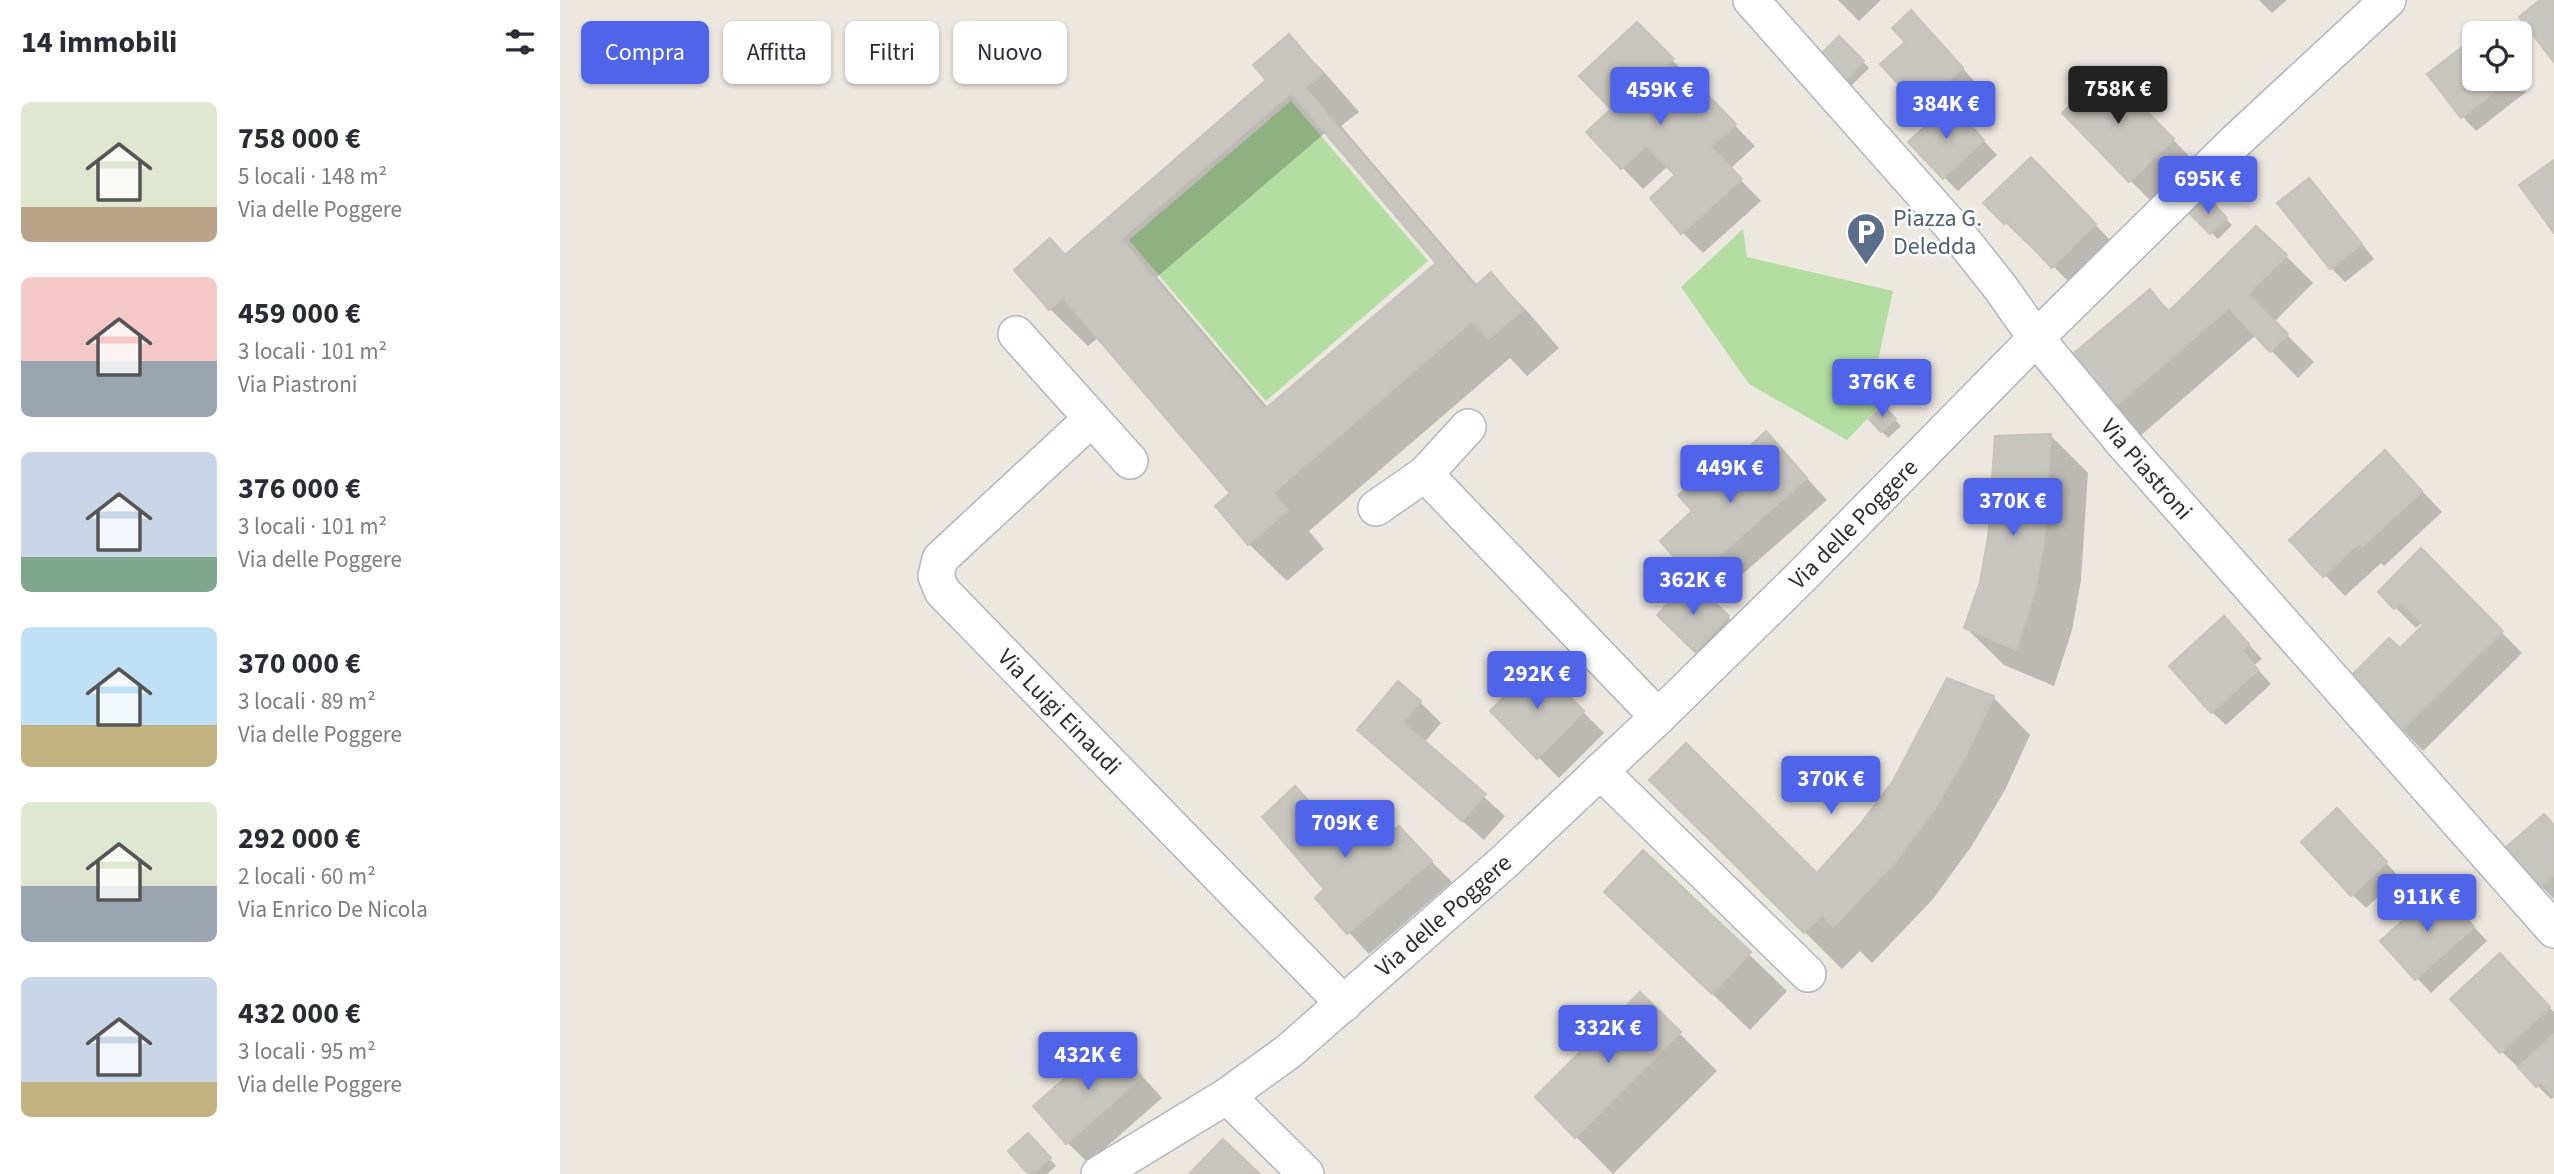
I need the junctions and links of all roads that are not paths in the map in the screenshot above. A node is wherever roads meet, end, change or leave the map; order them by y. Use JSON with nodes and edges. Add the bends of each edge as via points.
{"nodes":[{"id":1,"x":1751,"y":0,"type":"edge"},
{"id":2,"x":2388,"y":0,"type":"edge"},
{"id":3,"x":1016,"y":334,"type":"dead end"},
{"id":4,"x":2036,"y":338,"type":"junction"},
{"id":5,"x":1091,"y":419,"type":"junction"},
{"id":6,"x":1468,"y":426,"type":"dead end"},
{"id":7,"x":1130,"y":461,"type":"dead end"},
{"id":8,"x":1425,"y":474,"type":"junction"},
{"id":9,"x":1376,"y":508,"type":"dead end"},
{"id":10,"x":1658,"y":717,"type":"junction"},
{"id":11,"x":1600,"y":771,"type":"junction"},
{"id":12,"x":2554,"y":930,"type":"edge"},
{"id":13,"x":1808,"y":974,"type":"dead end"},
{"id":14,"x":1344,"y":1004,"type":"junction"},
{"id":15,"x":1227,"y":1096,"type":"junction"},
{"id":16,"x":1099,"y":1174,"type":"edge"},
{"id":17,"x":1306,"y":1174,"type":"edge"}],
"edges":[{"from":1,"to":4,"type":"street","name":"Via Piastroni","via":[[1954,229]]},
{"from":2,"to":4,"type":"street","name":"Via delle Poggere","via":[[2236,141]]},
{"from":3,"to":5,"type":"street"},
{"from":4,"to":10,"type":"street","name":"Via delle Poggere"},
{"from":4,"to":12,"type":"street","name":"Via Piastroni"},
{"from":5,"to":7,"type":"street"},
{"from":5,"to":14,"type":"street","name":"Via Luigi Einaudi","via":[[940,559],[936,576],[942,592]]},
{"from":6,"to":8,"type":"street"},
{"from":8,"to":9,"type":"street"},
{"from":8,"to":10,"type":"street"},
{"from":10,"to":11,"type":"street","name":"Via delle Poggere"},
{"from":11,"to":13,"type":"street"},
{"from":11,"to":14,"type":"street","name":"Via delle Poggere"},
{"from":14,"to":15,"type":"street","name":"Via delle Poggere"},
{"from":15,"to":16,"type":"street","name":"Via delle Poggere"},
{"from":15,"to":17,"type":"street"}]}
